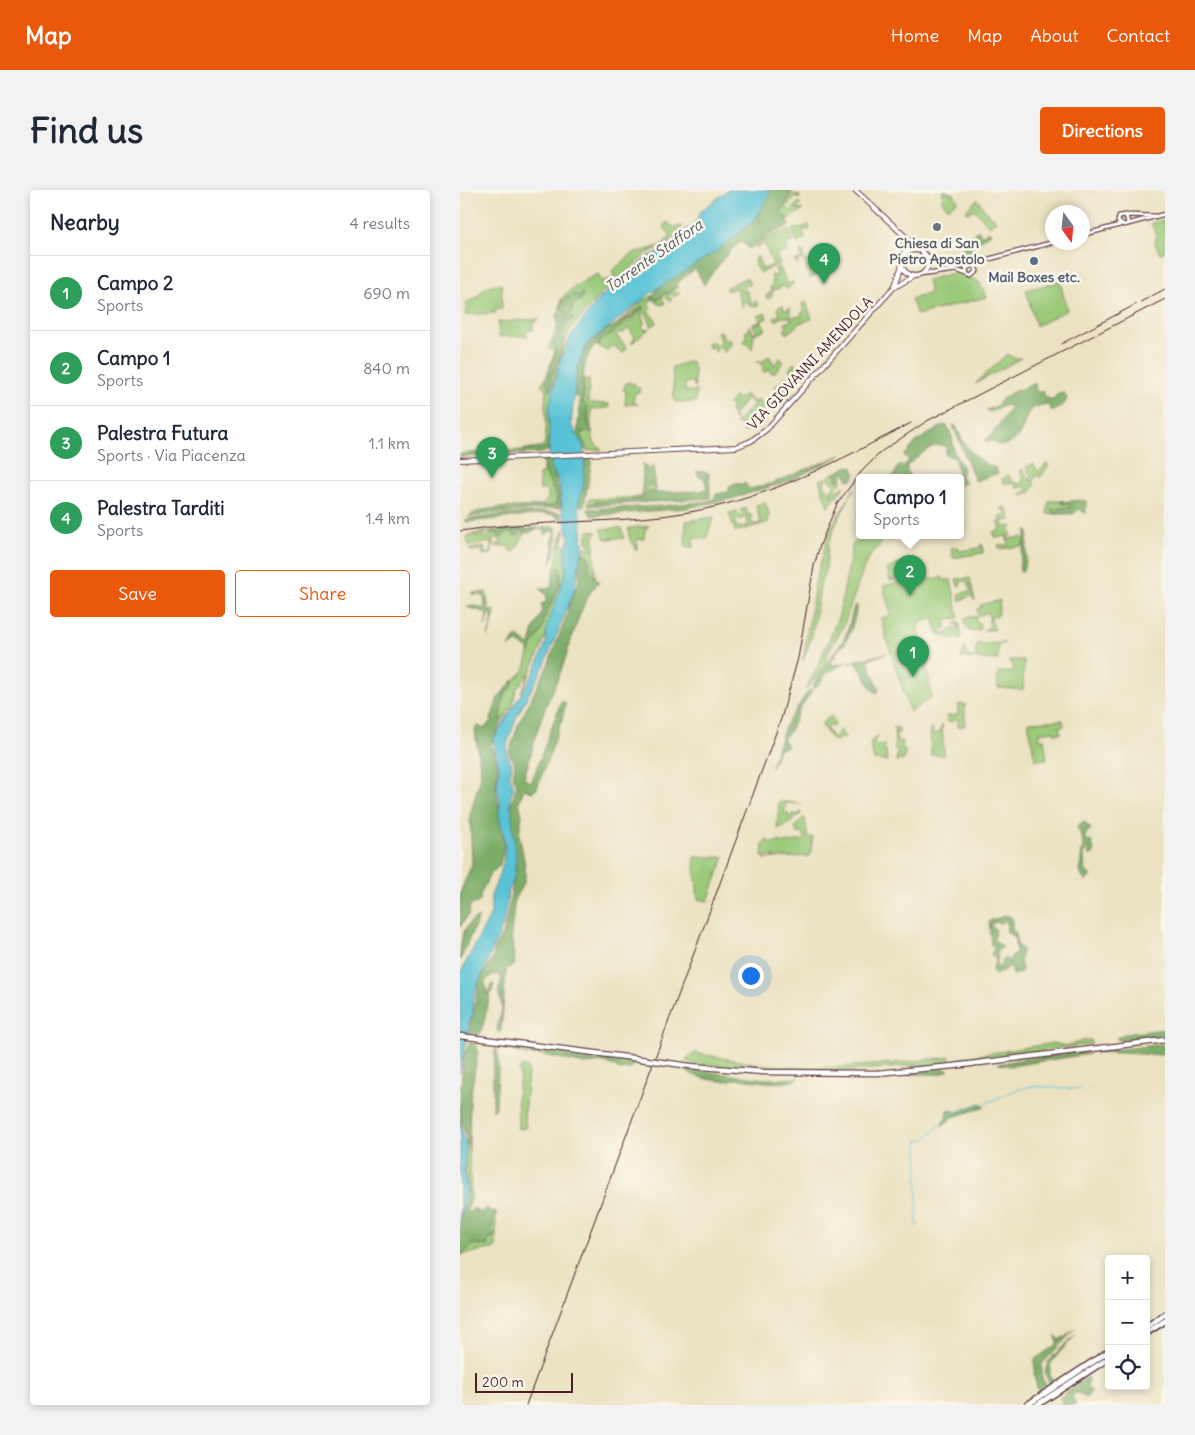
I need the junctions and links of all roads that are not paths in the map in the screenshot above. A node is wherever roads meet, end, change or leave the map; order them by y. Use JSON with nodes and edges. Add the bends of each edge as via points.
{"nodes":[{"id":1,"x":854,"y":190,"type":"edge"},
{"id":2,"x":1165,"y":214,"type":"edge"},
{"id":3,"x":1126,"y":215,"type":"junction"},
{"id":4,"x":1160,"y":215,"type":"junction"},
{"id":5,"x":1145,"y":216,"type":"junction"},
{"id":6,"x":1140,"y":220,"type":"junction"},
{"id":7,"x":1119,"y":223,"type":"junction"},
{"id":8,"x":1128,"y":223,"type":"junction"},
{"id":9,"x":900,"y":231,"type":"junction"},
{"id":10,"x":1090,"y":233,"type":"edge"},
{"id":11,"x":1045,"y":244,"type":"edge"},
{"id":12,"x":921,"y":251,"type":"junction"},
{"id":13,"x":926,"y":255,"type":"junction"},
{"id":14,"x":903,"y":257,"type":"junction"},
{"id":15,"x":984,"y":260,"type":"junction"},
{"id":16,"x":902,"y":265,"type":"junction"},
{"id":17,"x":970,"y":265,"type":"junction"},
{"id":18,"x":977,"y":269,"type":"junction"},
{"id":19,"x":967,"y":274,"type":"junction"},
{"id":20,"x":917,"y":276,"type":"junction"},
{"id":21,"x":890,"y":291,"type":"junction"},
{"id":22,"x":460,"y":460,"type":"edge"},
{"id":23,"x":460,"y":1036,"type":"edge"},
{"id":24,"x":1165,"y":1040,"type":"edge"},
{"id":25,"x":1165,"y":1314,"type":"edge"},
{"id":26,"x":1165,"y":1321,"type":"edge"},
{"id":27,"x":1150,"y":1324,"type":"edge"},
{"id":28,"x":1150,"y":1330,"type":"edge"},
{"id":29,"x":1105,"y":1354,"type":"edge"},
{"id":30,"x":1105,"y":1361,"type":"edge"},
{"id":31,"x":1027,"y":1405,"type":"edge"},
{"id":32,"x":1037,"y":1405,"type":"edge"}],
"edges":[{"from":1,"to":9,"type":"main road"},
{"from":2,"to":4,"type":"street"},
{"from":3,"to":5,"type":"street"},
{"from":3,"to":7,"type":"street","via":[[1120,215]]},
{"from":3,"to":8,"type":"street"},
{"from":4,"to":5,"type":"street"},
{"from":4,"to":6,"type":"street"},
{"from":5,"to":6,"type":"street"},
{"from":6,"to":8,"type":"street"},
{"from":7,"to":8,"type":"street"},
{"from":7,"to":10,"type":"street","via":[[1113,228]]},
{"from":9,"to":12,"type":"main road"},
{"from":9,"to":14,"type":"main road","via":[[905,243]]},
{"from":11,"to":15,"type":"street"},
{"from":12,"to":13,"type":"main road"},
{"from":12,"to":14,"type":"main road","via":[[909,251]]},
{"from":13,"to":17,"type":"street","via":[[945,268]]},
{"from":13,"to":20,"type":"main road","via":[[928,265],[925,272]]},
{"from":14,"to":16,"type":"main road"},
{"from":15,"to":17,"type":"street"},
{"from":15,"to":18,"type":"street"},
{"from":16,"to":20,"type":"main road","via":[[907,274]]},
{"from":16,"to":21,"type":"main road","name":"VIA GIOVANNI AMENDOLA","via":[[899,279]]},
{"from":17,"to":18,"type":"street"},
{"from":17,"to":19,"type":"street","via":[[966,269]]},
{"from":18,"to":19,"type":"street","via":[[974,275]]},
{"from":19,"to":20,"type":"street","via":[[956,270]]},
{"from":20,"to":21,"type":"main road","name":"VIA GIOVANNI AMENDOLA"},
{"from":21,"to":22,"type":"main road","name":"VIA GIOVANNI AMENDOLA","via":[[762,434],[751,442],[736,447]]},
{"from":23,"to":24,"type":"highway","bridge":true,"via":[[690,1066],[772,1072],[877,1073]]},
{"from":25,"to":27,"type":"highway"},
{"from":26,"to":28,"type":"highway"},
{"from":29,"to":31,"type":"highway"},
{"from":30,"to":32,"type":"highway"}]}
